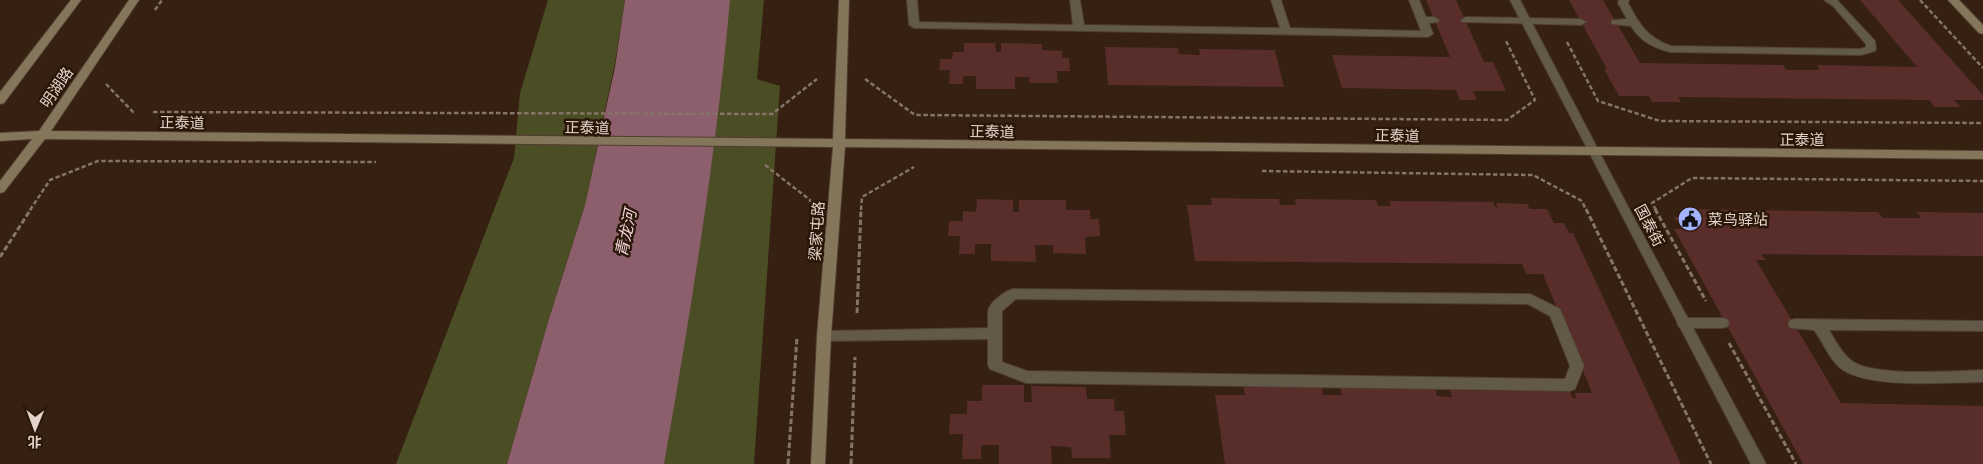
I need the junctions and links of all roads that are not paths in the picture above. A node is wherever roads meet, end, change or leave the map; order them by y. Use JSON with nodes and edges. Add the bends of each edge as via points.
{"nodes":[{"id":1,"x":76,"y":0,"type":"edge"},
{"id":2,"x":134,"y":0,"type":"edge"},
{"id":3,"x":844,"y":0,"type":"edge"},
{"id":4,"x":912,"y":0,"type":"edge"},
{"id":5,"x":1075,"y":0,"type":"edge"},
{"id":6,"x":1276,"y":0,"type":"edge"},
{"id":7,"x":1414,"y":0,"type":"edge"},
{"id":8,"x":1515,"y":0,"type":"edge"},
{"id":9,"x":1624,"y":0,"type":"edge"},
{"id":10,"x":1829,"y":0,"type":"edge"},
{"id":11,"x":1953,"y":0,"type":"edge"},
{"id":12,"x":1422,"y":20,"type":"junction"},
{"id":13,"x":1434,"y":20,"type":"dead end"},
{"id":14,"x":1466,"y":20,"type":"dead end"},
{"id":15,"x":1525,"y":20,"type":"junction"},
{"id":16,"x":1581,"y":22,"type":"dead end"},
{"id":17,"x":1616,"y":22,"type":"dead end"},
{"id":18,"x":1634,"y":23,"type":"junction"},
{"id":19,"x":1079,"y":28,"type":"junction"},
{"id":20,"x":1286,"y":31,"type":"junction"},
{"id":21,"x":1983,"y":32,"type":"edge"},
{"id":22,"x":0,"y":100,"type":"edge"},
{"id":23,"x":42,"y":135,"type":"junction"},
{"id":24,"x":0,"y":137,"type":"edge"},
{"id":25,"x":839,"y":145,"type":"junction"},
{"id":26,"x":1593,"y":152,"type":"junction"},
{"id":27,"x":1983,"y":155,"type":"edge"},
{"id":28,"x":0,"y":189,"type":"edge"},
{"id":29,"x":1684,"y":322,"type":"junction"},
{"id":30,"x":1722,"y":323,"type":"dead end"},
{"id":31,"x":1794,"y":324,"type":"dead end"},
{"id":32,"x":1818,"y":324,"type":"junction"},
{"id":33,"x":1983,"y":326,"type":"edge"},
{"id":34,"x":995,"y":333,"type":"junction"},
{"id":35,"x":824,"y":336,"type":"junction"},
{"id":36,"x":1983,"y":376,"type":"edge"},
{"id":37,"x":818,"y":464,"type":"edge"},
{"id":38,"x":1759,"y":464,"type":"edge"}],
"edges":[{"from":1,"to":22,"type":"street"},
{"from":2,"to":23,"type":"street","name":"明湖路"},
{"from":3,"to":25,"type":"street","name":"梁家屯路"},
{"from":4,"to":19,"type":"street","via":[[914,25]]},
{"from":5,"to":19,"type":"street"},
{"from":6,"to":20,"type":"street"},
{"from":7,"to":12,"type":"street"},
{"from":8,"to":15,"type":"street","name":"国泰街"},
{"from":9,"to":18,"type":"street"},
{"from":10,"to":18,"type":"street","via":[[1837,4],[1871,43],[1871,49],[1861,52],[1670,49],[1643,37]]},
{"from":11,"to":21,"type":"street"},
{"from":12,"to":13,"type":"street"},
{"from":12,"to":20,"type":"street","via":[[1428,34]]},
{"from":14,"to":15,"type":"street"},
{"from":15,"to":16,"type":"street"},
{"from":15,"to":26,"type":"street","name":"国泰街"},
{"from":17,"to":18,"type":"street"},
{"from":19,"to":20,"type":"street"},
{"from":23,"to":24,"type":"street","name":"正泰道"},
{"from":23,"to":25,"type":"street","name":"正泰道"},
{"from":23,"to":28,"type":"street","name":"明湖路"},
{"from":25,"to":26,"type":"street","name":"正泰道"},
{"from":25,"to":35,"type":"street","name":"梁家屯路"},
{"from":26,"to":27,"type":"street","name":"正泰道"},
{"from":26,"to":29,"type":"street","name":"国泰街"},
{"from":29,"to":30,"type":"street"},
{"from":29,"to":38,"type":"street","name":"国泰街"},
{"from":31,"to":32,"type":"street"},
{"from":32,"to":33,"type":"street"},
{"from":32,"to":36,"type":"street","via":[[1847,365],[1858,372]]},
{"from":34,"to":34,"type":"street","via":[[995,309],[1013,294],[1530,300],[1555,313],[1577,366],[1570,385],[1026,377],[995,365]]},
{"from":34,"to":35,"type":"street"},
{"from":35,"to":37,"type":"street","name":"梁家屯路"}]}
